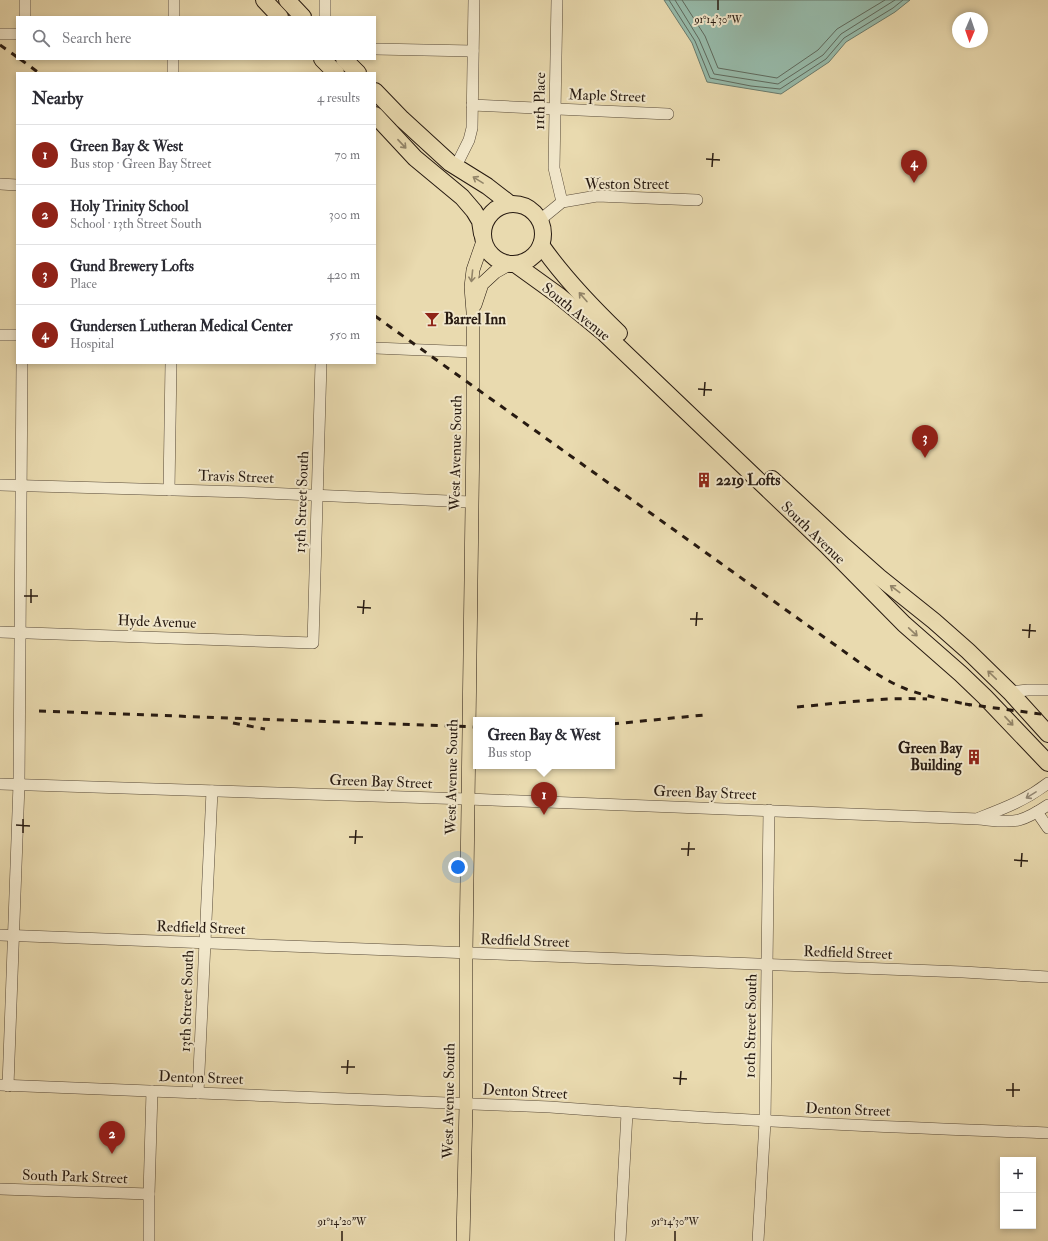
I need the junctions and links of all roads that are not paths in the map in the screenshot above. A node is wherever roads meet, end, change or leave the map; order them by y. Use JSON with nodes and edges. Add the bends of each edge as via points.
{"nodes":[{"id":1,"x":25,"y":0,"type":"edge"},
{"id":2,"x":174,"y":0,"type":"edge"},
{"id":3,"x":264,"y":0,"type":"edge"},
{"id":4,"x":287,"y":0,"type":"edge"},
{"id":5,"x":324,"y":0,"type":"edge"},
{"id":6,"x":474,"y":0,"type":"edge"},
{"id":7,"x":557,"y":0,"type":"edge"},
{"id":8,"x":25,"y":16,"type":"edge"},
{"id":9,"x":174,"y":16,"type":"edge"},
{"id":10,"x":279,"y":16,"type":"edge"},
{"id":11,"x":302,"y":16,"type":"edge"},
{"id":12,"x":325,"y":16,"type":"edge"},
{"id":13,"x":0,"y":34,"type":"edge"},
{"id":14,"x":16,"y":34,"type":"edge"},
{"id":15,"x":376,"y":48,"type":"edge"},
{"id":16,"x":473,"y":51,"type":"junction"},
{"id":17,"x":173,"y":60,"type":"edge"},
{"id":18,"x":345,"y":60,"type":"edge"},
{"id":19,"x":173,"y":72,"type":"edge"},
{"id":20,"x":357,"y":72,"type":"edge"},
{"id":21,"x":376,"y":92,"type":"edge"},
{"id":22,"x":472,"y":105,"type":"junction"},
{"id":23,"x":555,"y":109,"type":"junction"},
{"id":24,"x":668,"y":114,"type":"dead end"},
{"id":25,"x":376,"y":116,"type":"edge"},
{"id":26,"x":456,"y":166,"type":"junction"},
{"id":27,"x":0,"y":184,"type":"edge"},
{"id":28,"x":16,"y":185,"type":"edge"},
{"id":29,"x":698,"y":200,"type":"dead end"},
{"id":30,"x":562,"y":202,"type":"junction"},
{"id":31,"x":509,"y":203,"type":"junction"},
{"id":32,"x":540,"y":220,"type":"junction"},
{"id":33,"x":483,"y":237,"type":"junction"},
{"id":34,"x":541,"y":245,"type":"junction"},
{"id":35,"x":512,"y":264,"type":"junction"},
{"id":36,"x":473,"y":312,"type":"junction"},
{"id":37,"x":0,"y":335,"type":"edge"},
{"id":38,"x":16,"y":335,"type":"edge"},
{"id":39,"x":376,"y":348,"type":"edge"},
{"id":40,"x":473,"y":352,"type":"junction"},
{"id":41,"x":22,"y":364,"type":"edge"},
{"id":42,"x":171,"y":364,"type":"edge"},
{"id":43,"x":321,"y":364,"type":"edge"},
{"id":44,"x":0,"y":485,"type":"edge"},
{"id":45,"x":21,"y":487,"type":"junction"},
{"id":46,"x":169,"y":490,"type":"junction"},
{"id":47,"x":317,"y":496,"type":"junction"},
{"id":48,"x":471,"y":502,"type":"junction"},
{"id":49,"x":0,"y":632,"type":"edge"},
{"id":50,"x":20,"y":632,"type":"junction"},
{"id":51,"x":313,"y":643,"type":"joint"},
{"id":52,"x":1048,"y":690,"type":"edge"},
{"id":53,"x":1010,"y":692,"type":"junction"},
{"id":54,"x":1048,"y":734,"type":"edge"},
{"id":55,"x":1048,"y":763,"type":"edge"},
{"id":56,"x":1048,"y":783,"type":"edge"},
{"id":57,"x":0,"y":784,"type":"edge"},
{"id":58,"x":19,"y":784,"type":"junction"},
{"id":59,"x":212,"y":791,"type":"junction"},
{"id":60,"x":468,"y":799,"type":"junction"},
{"id":61,"x":1048,"y":805,"type":"edge"},
{"id":62,"x":769,"y":810,"type":"junction"},
{"id":63,"x":1037,"y":812,"type":"junction"},
{"id":64,"x":978,"y":819,"type":"junction"},
{"id":65,"x":1048,"y":828,"type":"edge"},
{"id":66,"x":0,"y":935,"type":"edge"},
{"id":67,"x":13,"y":936,"type":"junction"},
{"id":68,"x":205,"y":944,"type":"junction"},
{"id":69,"x":466,"y":954,"type":"junction"},
{"id":70,"x":766,"y":965,"type":"junction"},
{"id":71,"x":1048,"y":977,"type":"edge"},
{"id":72,"x":4,"y":1086,"type":"edge"},
{"id":73,"x":152,"y":1091,"type":"junction"},
{"id":74,"x":198,"y":1093,"type":"junction"},
{"id":75,"x":466,"y":1104,"type":"junction"},
{"id":76,"x":626,"y":1114,"type":"junction"},
{"id":77,"x":765,"y":1122,"type":"junction"},
{"id":78,"x":1048,"y":1133,"type":"edge"},
{"id":79,"x":0,"y":1189,"type":"edge"},
{"id":80,"x":149,"y":1194,"type":"junction"},
{"id":81,"x":149,"y":1241,"type":"edge"},
{"id":82,"x":463,"y":1241,"type":"edge"},
{"id":83,"x":620,"y":1241,"type":"edge"},
{"id":84,"x":758,"y":1241,"type":"edge"}],
"edges":[{"from":1,"to":8,"type":"street"},
{"from":2,"to":9,"type":"street"},
{"from":3,"to":10,"type":"highway"},
{"from":4,"to":11,"type":"highway"},
{"from":5,"to":12,"type":"street"},
{"from":6,"to":16,"type":"street"},
{"from":7,"to":23,"type":"street","name":"11th Place"},
{"from":13,"to":14,"type":"street"},
{"from":15,"to":16,"type":"street"},
{"from":16,"to":22,"type":"street"},
{"from":17,"to":19,"type":"street"},
{"from":18,"to":20,"type":"highway"},
{"from":21,"to":26,"type":"highway","via":[[402,119]]},
{"from":22,"to":23,"type":"street","name":"Maple Street"},
{"from":22,"to":26,"type":"street","via":[[469,140]]},
{"from":23,"to":24,"type":"street","name":"Maple Street"},
{"from":23,"to":30,"type":"street","name":"11th Place","via":[[554,168]]},
{"from":25,"to":33,"type":"highway","name":"South Avenue","one_way":true,"via":[[415,158],[474,211],[480,221]]},
{"from":31,"to":26,"type":"highway","one_way":true},
{"from":27,"to":28,"type":"street"},
{"from":29,"to":30,"type":"street","name":"Weston Street","via":[[596,196]]},
{"from":30,"to":32,"type":"street","name":"Weston Street"},
{"from":31,"to":32,"type":"highway","via":[[523,205]]},
{"from":31,"to":33,"type":"highway","via":[[500,206],[488,216],[483,228]]},
{"from":32,"to":34,"type":"highway","via":[[543,235]]},
{"from":33,"to":35,"type":"highway","name":"South Avenue","via":[[488,252],[498,260]]},
{"from":33,"to":36,"type":"main road","name":"West Avenue South","one_way":true,"via":[[473,270]]},
{"from":34,"to":35,"type":"highway","via":[[528,260]]},
{"from":53,"to":34,"type":"highway","name":"South Avenue","one_way":true,"via":[[934,621],[844,546],[731,440],[591,306]]},
{"from":35,"to":36,"type":"main road","name":"West Avenue South","via":[[495,272],[482,284]]},
{"from":35,"to":55,"type":"highway","name":"South Avenue","one_way":true,"via":[[558,295],[603,332],[826,545],[904,624],[985,697]]},
{"from":36,"to":40,"type":"main road","name":"West Avenue South"},
{"from":37,"to":38,"type":"street"},
{"from":39,"to":40,"type":"street"},
{"from":40,"to":48,"type":"main road","name":"West Avenue South"},
{"from":41,"to":45,"type":"street"},
{"from":42,"to":46,"type":"street"},
{"from":43,"to":47,"type":"street","name":"13th Street South"},
{"from":44,"to":45,"type":"street","name":"Travis Street"},
{"from":45,"to":46,"type":"street","name":"Travis Street"},
{"from":45,"to":50,"type":"street"},
{"from":46,"to":47,"type":"street","name":"Travis Street"},
{"from":47,"to":48,"type":"street","name":"Travis Street"},
{"from":47,"to":51,"type":"street","name":"13th Street South"},
{"from":48,"to":60,"type":"main road","name":"West Avenue South"},
{"from":49,"to":50,"type":"street","name":"Hyde Avenue"},
{"from":50,"to":51,"type":"street","name":"Hyde Avenue"},
{"from":50,"to":58,"type":"street"},
{"from":52,"to":53,"type":"street"},
{"from":53,"to":54,"type":"highway","name":"South Avenue"},
{"from":56,"to":64,"type":"street","name":"Green Bay Street","one_way":true,"via":[[1029,797]]},
{"from":57,"to":58,"type":"street","name":"Green Bay Street"},
{"from":58,"to":59,"type":"street","name":"Green Bay Street"},
{"from":58,"to":67,"type":"street"},
{"from":59,"to":60,"type":"street","name":"Green Bay Street"},
{"from":59,"to":68,"type":"street","name":"13th Street South"},
{"from":60,"to":62,"type":"street","name":"Green Bay Street"},
{"from":60,"to":69,"type":"main road","name":"West Avenue South"},
{"from":61,"to":63,"type":"street","name":"Green Bay Street"},
{"from":62,"to":64,"type":"street","name":"Green Bay Street"},
{"from":62,"to":70,"type":"street","name":"10th Street South"},
{"from":63,"to":64,"type":"street","name":"Green Bay Street","via":[[1020,820]]},
{"from":63,"to":65,"type":"street"},
{"from":66,"to":67,"type":"street","name":"Redfield Street"},
{"from":67,"to":68,"type":"street","name":"Redfield Street"},
{"from":67,"to":72,"type":"street"},
{"from":68,"to":69,"type":"street","name":"Redfield Street"},
{"from":68,"to":74,"type":"street","name":"13th Street South"},
{"from":69,"to":70,"type":"street","name":"Redfield Street"},
{"from":69,"to":75,"type":"main road","name":"West Avenue South"},
{"from":70,"to":71,"type":"street","name":"Redfield Street"},
{"from":70,"to":77,"type":"street","name":"10th Street South"},
{"from":72,"to":73,"type":"street","name":"Denton Street"},
{"from":73,"to":74,"type":"street","name":"Denton Street"},
{"from":73,"to":80,"type":"street"},
{"from":74,"to":75,"type":"street","name":"Denton Street"},
{"from":75,"to":76,"type":"street","name":"Denton Street"},
{"from":75,"to":82,"type":"main road","name":"West Avenue South"},
{"from":76,"to":77,"type":"street","name":"Denton Street"},
{"from":76,"to":83,"type":"street"},
{"from":77,"to":78,"type":"street","name":"Denton Street"},
{"from":77,"to":84,"type":"street","name":"10th Street South"},
{"from":79,"to":80,"type":"street","name":"South Park Street"},
{"from":80,"to":81,"type":"street"}]}
